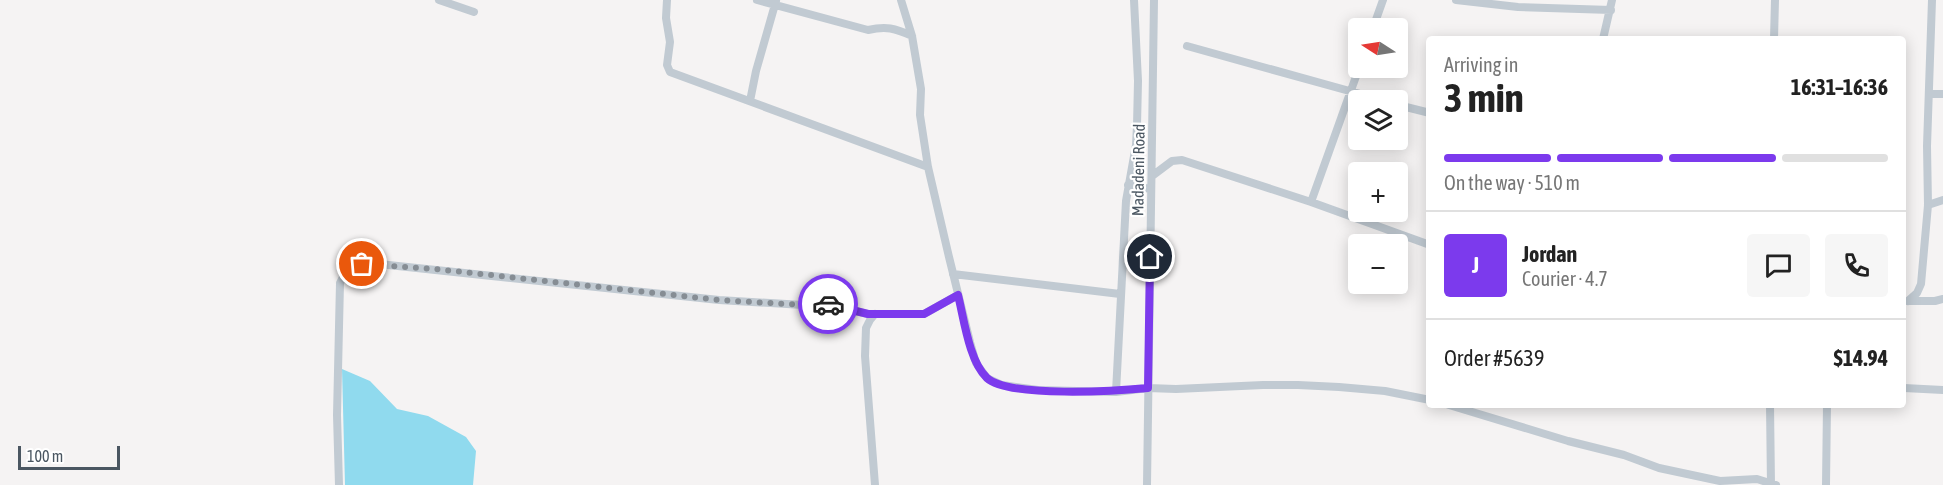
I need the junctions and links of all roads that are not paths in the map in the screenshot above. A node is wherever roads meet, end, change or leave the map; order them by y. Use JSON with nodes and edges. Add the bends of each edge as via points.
{"nodes":[{"id":1,"x":439,"y":0,"type":"edge"},
{"id":2,"x":667,"y":0,"type":"edge"},
{"id":3,"x":757,"y":0,"type":"edge"},
{"id":4,"x":901,"y":0,"type":"edge"},
{"id":5,"x":1134,"y":0,"type":"edge"},
{"id":6,"x":1154,"y":0,"type":"edge"},
{"id":7,"x":1383,"y":0,"type":"edge"},
{"id":8,"x":1456,"y":0,"type":"edge"},
{"id":9,"x":1612,"y":0,"type":"edge"},
{"id":10,"x":1775,"y":0,"type":"edge"},
{"id":11,"x":1932,"y":0,"type":"edge"},
{"id":12,"x":776,"y":2,"type":"edge"},
{"id":13,"x":1611,"y":10,"type":"junction"},
{"id":14,"x":474,"y":12,"type":"dead end"},
{"id":15,"x":1377,"y":18,"type":"edge"},
{"id":16,"x":912,"y":36,"type":"junction"},
{"id":17,"x":1604,"y":36,"type":"edge"},
{"id":18,"x":1774,"y":36,"type":"edge"},
{"id":19,"x":1187,"y":46,"type":"dead end"},
{"id":20,"x":1348,"y":90,"type":"edge"},
{"id":21,"x":1930,"y":94,"type":"junction"},
{"id":22,"x":1943,"y":94,"type":"edge"},
{"id":23,"x":1348,"y":99,"type":"edge"},
{"id":24,"x":750,"y":101,"type":"junction"},
{"id":25,"x":1408,"y":108,"type":"edge"},
{"id":26,"x":1426,"y":113,"type":"edge"},
{"id":27,"x":928,"y":167,"type":"junction"},
{"id":28,"x":1152,"y":177,"type":"junction"},
{"id":29,"x":1128,"y":185,"type":"junction"},
{"id":30,"x":1151,"y":189,"type":"junction"},
{"id":31,"x":1943,"y":200,"type":"edge"},
{"id":32,"x":1311,"y":202,"type":"junction"},
{"id":33,"x":1928,"y":205,"type":"junction"},
{"id":34,"x":1426,"y":244,"type":"edge"},
{"id":35,"x":953,"y":274,"type":"junction"},
{"id":36,"x":1120,"y":294,"type":"junction"},
{"id":37,"x":958,"y":295,"type":"junction"},
{"id":38,"x":1943,"y":299,"type":"edge"},
{"id":39,"x":1906,"y":301,"type":"edge"},
{"id":40,"x":875,"y":314,"type":"junction"},
{"id":41,"x":1148,"y":388,"type":"junction"},
{"id":42,"x":1906,"y":388,"type":"edge"},
{"id":43,"x":1943,"y":390,"type":"edge"},
{"id":44,"x":1116,"y":392,"type":"junction"},
{"id":45,"x":1426,"y":399,"type":"edge"},
{"id":46,"x":1459,"y":408,"type":"edge"},
{"id":47,"x":1770,"y":408,"type":"edge"},
{"id":48,"x":1827,"y":408,"type":"edge"},
{"id":49,"x":1773,"y":484,"type":"edge"},
{"id":50,"x":339,"y":485,"type":"edge"},
{"id":51,"x":875,"y":485,"type":"edge"},
{"id":52,"x":1148,"y":485,"type":"edge"},
{"id":53,"x":1826,"y":485,"type":"edge"}],
"edges":[{"from":1,"to":14,"type":"street"},
{"from":2,"to":24,"type":"street","via":[[668,69]]},
{"from":3,"to":12,"type":"street"},
{"from":4,"to":16,"type":"street"},
{"from":5,"to":29,"type":"street","via":[[1137,126]]},
{"from":6,"to":28,"type":"street","name":"Madadeni Road"},
{"from":7,"to":15,"type":"street"},
{"from":8,"to":13,"type":"street"},
{"from":9,"to":13,"type":"street"},
{"from":10,"to":18,"type":"street"},
{"from":11,"to":21,"type":"street"},
{"from":12,"to":16,"type":"street","via":[[868,30],[885,26]]},
{"from":12,"to":24,"type":"street"},
{"from":13,"to":17,"type":"street"},
{"from":16,"to":27,"type":"street"},
{"from":19,"to":20,"type":"street"},
{"from":21,"to":22,"type":"street"},
{"from":21,"to":33,"type":"street"},
{"from":23,"to":32,"type":"street"},
{"from":24,"to":27,"type":"street"},
{"from":25,"to":26,"type":"street"},
{"from":27,"to":35,"type":"street"},
{"from":28,"to":30,"type":"street","name":"Madadeni Road"},
{"from":28,"to":32,"type":"street","via":[[1172,161],[1182,160]]},
{"from":29,"to":30,"type":"street"},
{"from":29,"to":36,"type":"street"},
{"from":30,"to":41,"type":"street","name":"Madadeni Road"},
{"from":31,"to":33,"type":"street"},
{"from":32,"to":34,"type":"street"},
{"from":33,"to":39,"type":"street","via":[[1921,284]]},
{"from":35,"to":36,"type":"street"},
{"from":35,"to":37,"type":"street"},
{"from":36,"to":44,"type":"street"},
{"from":37,"to":40,"type":"street","via":[[924,314]]},
{"from":37,"to":44,"type":"street","via":[[976,363],[994,383],[1038,390]]},
{"from":38,"to":39,"type":"street"},
{"from":40,"to":50,"type":"street","via":[[825,303],[719,300],[379,264],[352,267],[340,283]]},
{"from":40,"to":51,"type":"street","via":[[867,324],[865,344]]},
{"from":41,"to":44,"type":"street"},
{"from":41,"to":45,"type":"street","via":[[1339,387]]},
{"from":41,"to":52,"type":"street","name":"Madadeni Road"},
{"from":42,"to":43,"type":"street"},
{"from":46,"to":49,"type":"street","via":[[1659,468],[1720,481],[1756,479]]},
{"from":47,"to":49,"type":"street"},
{"from":48,"to":53,"type":"street"}]}
